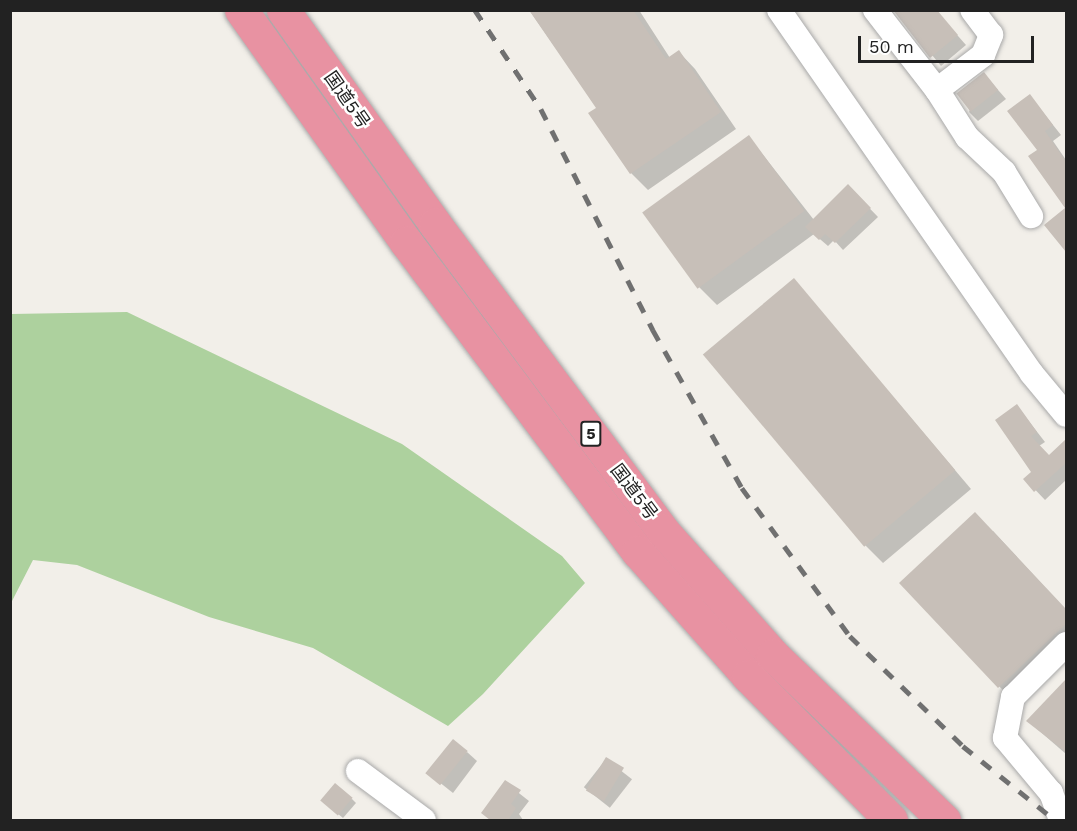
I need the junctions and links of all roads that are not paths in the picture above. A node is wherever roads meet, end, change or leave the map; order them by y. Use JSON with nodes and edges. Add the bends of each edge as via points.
{"nodes":[{"id":1,"x":241,"y":10,"type":"edge"},
{"id":2,"x":283,"y":10,"type":"edge"},
{"id":3,"x":778,"y":10,"type":"edge"},
{"id":4,"x":875,"y":10,"type":"edge"},
{"id":5,"x":972,"y":10,"type":"edge"},
{"id":6,"x":937,"y":90,"type":"junction"},
{"id":7,"x":1031,"y":216,"type":"dead end"},
{"id":8,"x":1066,"y":415,"type":"edge"},
{"id":9,"x":1066,"y":644,"type":"edge"},
{"id":10,"x":358,"y":771,"type":"dead end"},
{"id":11,"x":424,"y":820,"type":"edge"},
{"id":12,"x":891,"y":820,"type":"edge"},
{"id":13,"x":944,"y":820,"type":"edge"},
{"id":14,"x":1061,"y":820,"type":"edge"}],
"edges":[{"from":1,"to":12,"type":"highway","name":"国道5号","number":"5","via":[[405,242],[638,552],[748,676]]},
{"from":2,"to":13,"type":"highway","name":"国道5号","number":"5","via":[[435,224],[662,530],[773,655]]},
{"from":3,"to":8,"type":"street","via":[[1032,374]]},
{"from":4,"to":6,"type":"street"},
{"from":5,"to":6,"type":"street","via":[[991,35],[983,55]]},
{"from":6,"to":7,"type":"street","via":[[967,137],[1004,172]]},
{"from":9,"to":14,"type":"street","via":[[1013,697],[1005,738],[1051,793]]},
{"from":10,"to":11,"type":"street"}]}
